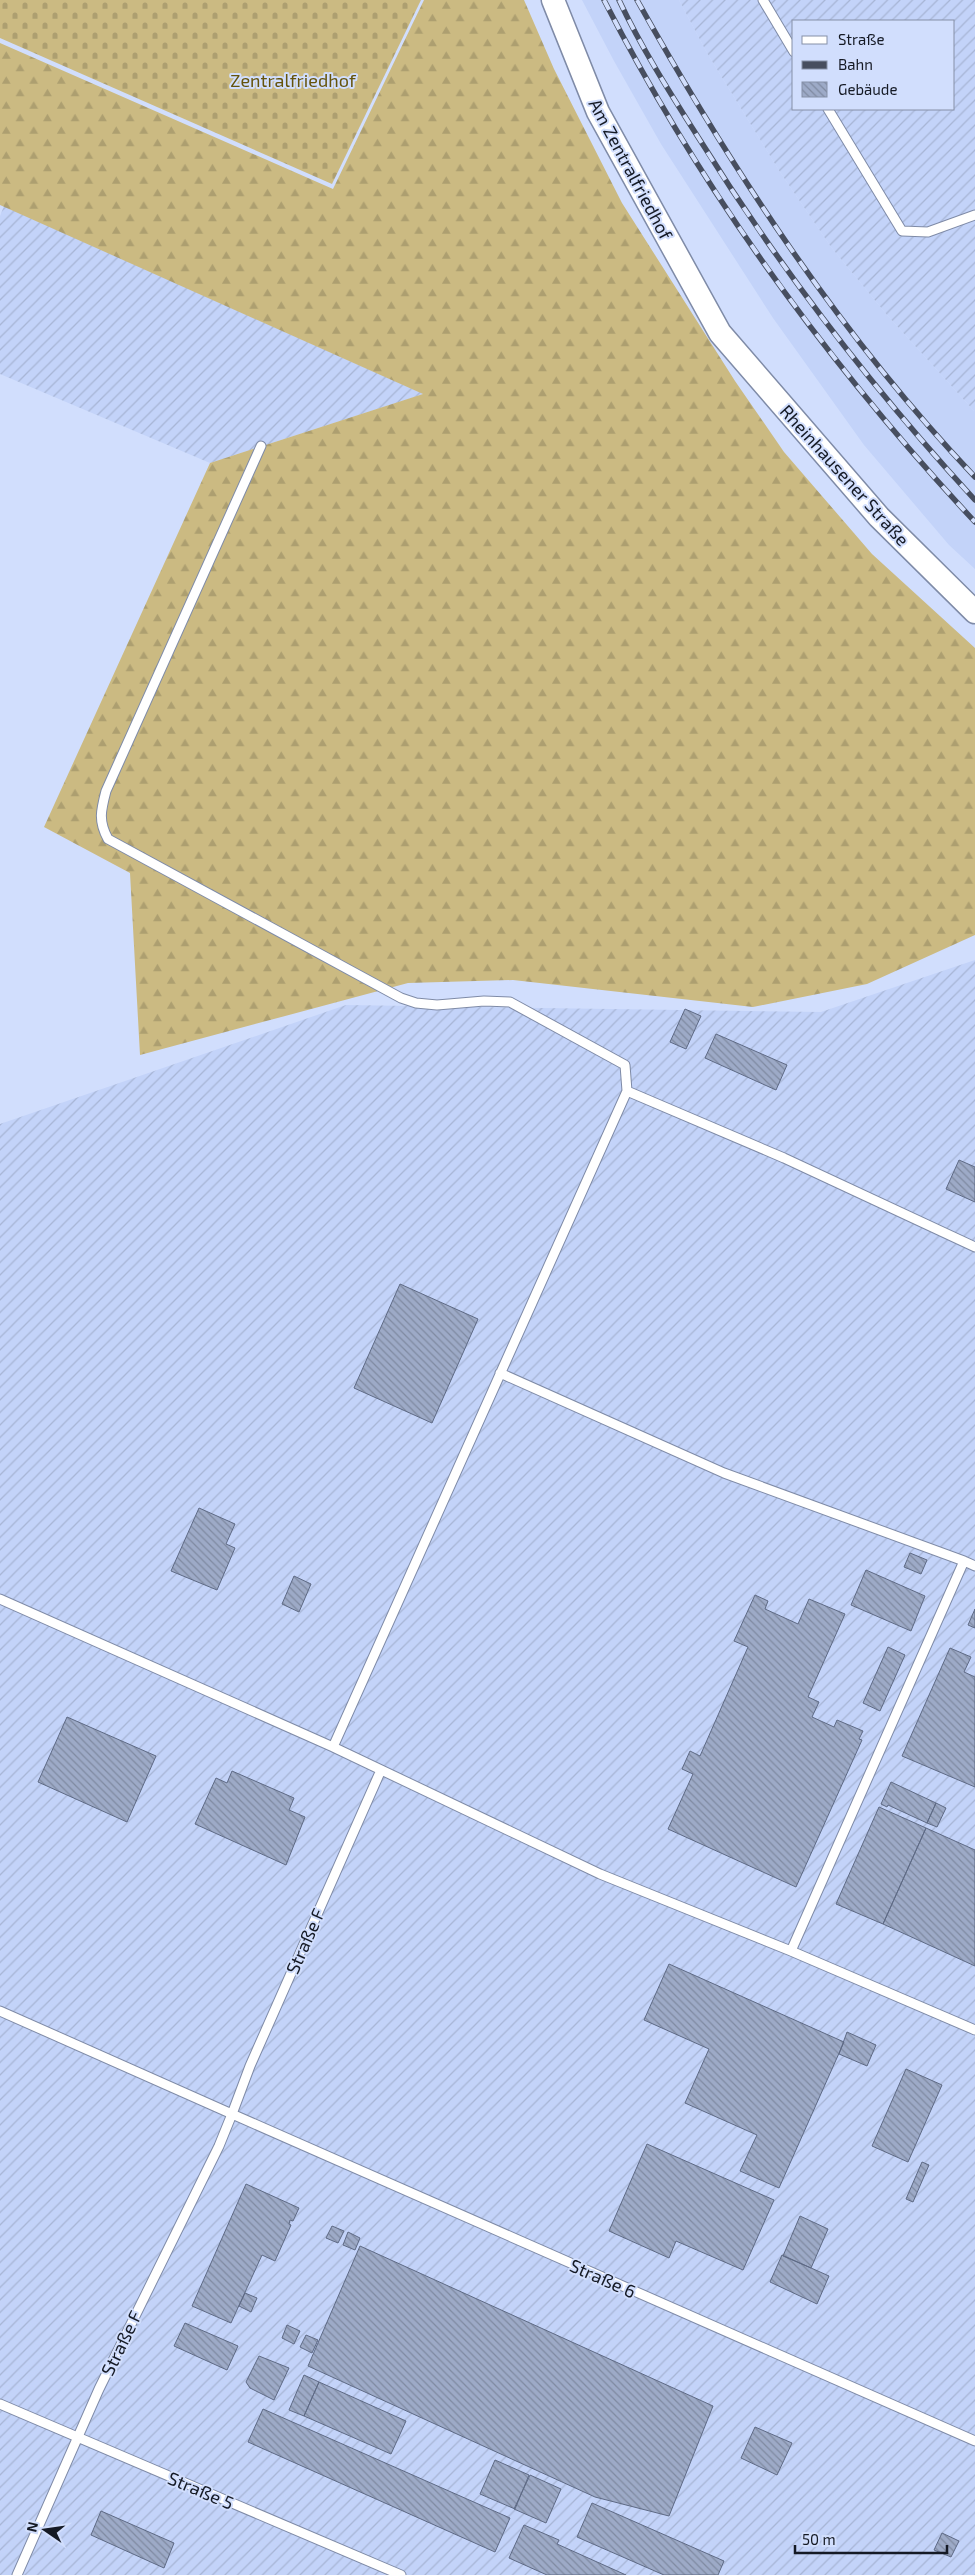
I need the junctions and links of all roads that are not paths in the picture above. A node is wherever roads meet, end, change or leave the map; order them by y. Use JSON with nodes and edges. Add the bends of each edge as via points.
{"nodes":[{"id":1,"x":553,"y":0,"type":"edge"},
{"id":2,"x":762,"y":0,"type":"edge"},
{"id":3,"x":792,"y":49,"type":"edge"},
{"id":4,"x":829,"y":110,"type":"edge"},
{"id":5,"x":975,"y":215,"type":"edge"},
{"id":6,"x":720,"y":333,"type":"joint"},
{"id":7,"x":260,"y":446,"type":"dead end"},
{"id":8,"x":975,"y":612,"type":"edge"},
{"id":9,"x":627,"y":1091,"type":"junction"},
{"id":10,"x":975,"y":1247,"type":"edge"},
{"id":11,"x":500,"y":1373,"type":"junction"},
{"id":12,"x":964,"y":1561,"type":"junction"},
{"id":13,"x":975,"y":1566,"type":"edge"},
{"id":14,"x":0,"y":1599,"type":"edge"},
{"id":15,"x":333,"y":1748,"type":"junction"},
{"id":16,"x":381,"y":1770,"type":"junction"},
{"id":17,"x":791,"y":1951,"type":"junction"},
{"id":18,"x":0,"y":2011,"type":"edge"},
{"id":19,"x":975,"y":2030,"type":"edge"},
{"id":20,"x":232,"y":2114,"type":"junction"},
{"id":21,"x":0,"y":2404,"type":"edge"},
{"id":22,"x":77,"y":2438,"type":"junction"},
{"id":23,"x":975,"y":2441,"type":"edge"},
{"id":24,"x":17,"y":2575,"type":"edge"},
{"id":25,"x":401,"y":2575,"type":"edge"}],
"edges":[{"from":1,"to":6,"type":"street","name":"Am Zentralfriedhof","via":[[598,112]]},
{"from":2,"to":3,"type":"lane"},
{"from":4,"to":5,"type":"lane","via":[[902,232],[928,232]]},
{"from":6,"to":8,"type":"street","name":"Rheinhausener Straße","via":[[879,517]]},
{"from":7,"to":9,"type":"lane","via":[[106,791],[100,813],[101,826],[108,839],[401,998],[437,1004],[510,1002],[625,1065]]},
{"from":9,"to":10,"type":"lane","via":[[784,1158]]},
{"from":9,"to":11,"type":"lane"},
{"from":11,"to":12,"type":"lane","via":[[724,1473]]},
{"from":11,"to":15,"type":"lane"},
{"from":12,"to":13,"type":"lane"},
{"from":12,"to":17,"type":"lane"},
{"from":14,"to":15,"type":"lane"},
{"from":15,"to":16,"type":"lane"},
{"from":16,"to":17,"type":"lane","via":[[600,1874]]},
{"from":16,"to":20,"type":"lane","name":"Straße F","via":[[250,2066]]},
{"from":17,"to":19,"type":"lane"},
{"from":18,"to":20,"type":"lane"},
{"from":20,"to":22,"type":"lane","name":"Straße F"},
{"from":20,"to":23,"type":"lane","name":"Straße 6"},
{"from":21,"to":22,"type":"lane","name":"Straße 5"},
{"from":22,"to":24,"type":"lane","name":"Straße F"},
{"from":22,"to":25,"type":"lane","name":"Straße 5"}]}
